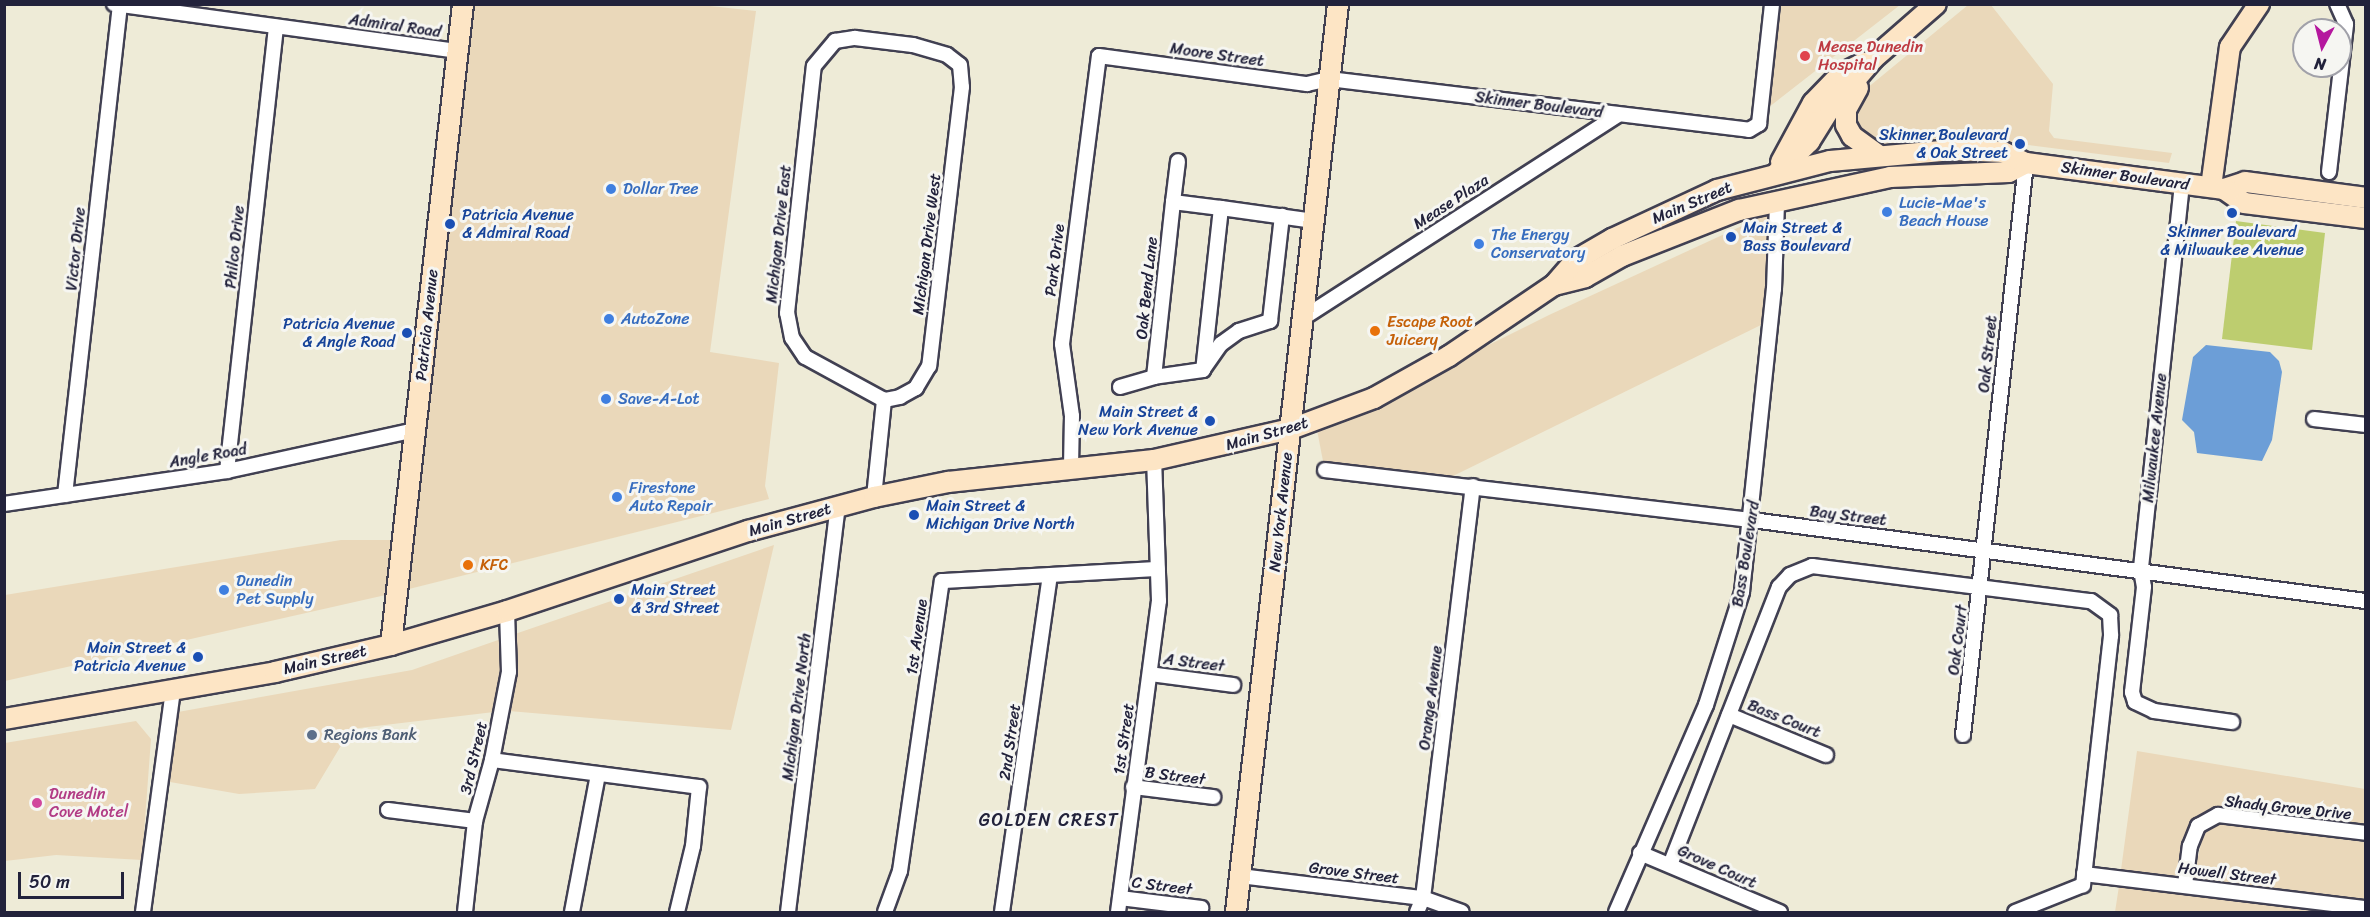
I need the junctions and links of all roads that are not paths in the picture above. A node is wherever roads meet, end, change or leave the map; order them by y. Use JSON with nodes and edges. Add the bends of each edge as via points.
{"nodes":[{"id":1,"x":114,"y":4,"type":"edge"},
{"id":2,"x":463,"y":4,"type":"edge"},
{"id":3,"x":1338,"y":4,"type":"edge"},
{"id":4,"x":1772,"y":4,"type":"edge"},
{"id":5,"x":1936,"y":4,"type":"edge"},
{"id":6,"x":2259,"y":4,"type":"edge"},
{"id":7,"x":2337,"y":4,"type":"edge"},
{"id":8,"x":120,"y":5,"type":"edge"},
{"id":9,"x":276,"y":27,"type":"junction"},
{"id":10,"x":457,"y":51,"type":"junction"},
{"id":11,"x":1099,"y":56,"type":"joint"},
{"id":12,"x":1874,"y":58,"type":"junction"},
{"id":13,"x":814,"y":66,"type":"joint"},
{"id":14,"x":1329,"y":79,"type":"junction"},
{"id":15,"x":1618,"y":115,"type":"junction"},
{"id":16,"x":1878,"y":155,"type":"junction"},
{"id":17,"x":1178,"y":161,"type":"dead end"},
{"id":18,"x":2026,"y":163,"type":"junction"},
{"id":19,"x":2329,"y":172,"type":"dead end"},
{"id":20,"x":1777,"y":173,"type":"junction"},
{"id":21,"x":2182,"y":184,"type":"junction"},
{"id":22,"x":2218,"y":188,"type":"junction"},
{"id":23,"x":2366,"y":198,"type":"edge"},
{"id":24,"x":1777,"y":201,"type":"junction"},
{"id":25,"x":1173,"y":202,"type":"junction"},
{"id":26,"x":1221,"y":208,"type":"junction"},
{"id":27,"x":1282,"y":216,"type":"junction"},
{"id":28,"x":2366,"y":218,"type":"edge"},
{"id":29,"x":1314,"y":221,"type":"junction"},
{"id":30,"x":1554,"y":285,"type":"junction"},
{"id":31,"x":1303,"y":318,"type":"junction"},
{"id":32,"x":1203,"y":370,"type":"junction"},
{"id":33,"x":1154,"y":377,"type":"junction"},
{"id":34,"x":1120,"y":387,"type":"dead end"},
{"id":35,"x":884,"y":400,"type":"junction"},
{"id":36,"x":2314,"y":419,"type":"dead end"},
{"id":37,"x":2366,"y":425,"type":"edge"},
{"id":38,"x":1291,"y":429,"type":"junction"},
{"id":39,"x":415,"y":430,"type":"junction"},
{"id":40,"x":1154,"y":460,"type":"junction"},
{"id":41,"x":1071,"y":468,"type":"junction"},
{"id":42,"x":1325,"y":470,"type":"dead end"},
{"id":43,"x":227,"y":471,"type":"junction"},
{"id":44,"x":1473,"y":486,"type":"junction"},
{"id":45,"x":64,"y":495,"type":"junction"},
{"id":46,"x":874,"y":497,"type":"junction"},
{"id":47,"x":4,"y":504,"type":"edge"},
{"id":48,"x":838,"y":506,"type":"junction"},
{"id":49,"x":1752,"y":520,"type":"junction"},
{"id":50,"x":1983,"y":549,"type":"junction"},
{"id":51,"x":1158,"y":569,"type":"junction"},
{"id":52,"x":2141,"y":570,"type":"junction"},
{"id":53,"x":1050,"y":575,"type":"junction"},
{"id":54,"x":1981,"y":586,"type":"junction"},
{"id":55,"x":2366,"y":601,"type":"edge"},
{"id":56,"x":507,"y":611,"type":"junction"},
{"id":57,"x":391,"y":645,"type":"junction"},
{"id":58,"x":1150,"y":674,"type":"junction"},
{"id":59,"x":1233,"y":685,"type":"dead end"},
{"id":60,"x":173,"y":690,"type":"junction"},
{"id":61,"x":1729,"y":715,"type":"junction"},
{"id":62,"x":4,"y":719,"type":"edge"},
{"id":63,"x":2232,"y":722,"type":"dead end"},
{"id":64,"x":1963,"y":735,"type":"dead end"},
{"id":65,"x":1827,"y":754,"type":"dead end"},
{"id":66,"x":492,"y":760,"type":"junction"},
{"id":67,"x":598,"y":774,"type":"junction"},
{"id":68,"x":1133,"y":787,"type":"junction"},
{"id":69,"x":1213,"y":797,"type":"dead end"},
{"id":70,"x":388,"y":810,"type":"dead end"},
{"id":71,"x":475,"y":821,"type":"junction"},
{"id":72,"x":2366,"y":833,"type":"edge"},
{"id":73,"x":1640,"y":853,"type":"junction"},
{"id":74,"x":1670,"y":865,"type":"junction"},
{"id":75,"x":1240,"y":876,"type":"junction"},
{"id":76,"x":2084,"y":880,"type":"junction"},
{"id":77,"x":2185,"y":885,"type":"junction"},
{"id":78,"x":1120,"y":898,"type":"junction"},
{"id":79,"x":1423,"y":898,"type":"junction"},
{"id":80,"x":1201,"y":908,"type":"dead end"},
{"id":81,"x":2366,"y":908,"type":"edge"},
{"id":82,"x":143,"y":912,"type":"edge"},
{"id":83,"x":465,"y":912,"type":"edge"},
{"id":84,"x":572,"y":912,"type":"edge"},
{"id":85,"x":677,"y":912,"type":"edge"},
{"id":86,"x":788,"y":912,"type":"edge"},
{"id":87,"x":885,"y":912,"type":"edge"},
{"id":88,"x":1002,"y":912,"type":"edge"},
{"id":89,"x":1118,"y":912,"type":"edge"},
{"id":90,"x":1236,"y":912,"type":"edge"},
{"id":91,"x":1417,"y":912,"type":"edge"},
{"id":92,"x":1462,"y":912,"type":"edge"},
{"id":93,"x":1616,"y":912,"type":"edge"},
{"id":94,"x":1779,"y":912,"type":"edge"},
{"id":95,"x":2015,"y":912,"type":"edge"}],
"edges":[{"from":1,"to":8,"type":"street","name":"Admiral Road"},
{"from":2,"to":10,"type":"main road","name":"Patricia Avenue"},
{"from":3,"to":14,"type":"main road","name":"New York Avenue"},
{"from":4,"to":15,"type":"street","name":"Skinner Boulevard","via":[[1759,124],[1749,130]]},
{"from":5,"to":12,"type":"main road","name":"Main Street"},
{"from":6,"to":22,"type":"main road","via":[[2230,47]]},
{"from":7,"to":19,"type":"street","via":[[2346,24]]},
{"from":8,"to":9,"type":"street","name":"Admiral Road"},
{"from":8,"to":45,"type":"street","name":"Victor Drive"},
{"from":9,"to":10,"type":"street","name":"Admiral Road"},
{"from":9,"to":43,"type":"street","name":"Philco Drive"},
{"from":10,"to":39,"type":"main road","name":"Patricia Avenue"},
{"from":11,"to":14,"type":"street","name":"Moore Street","via":[[1307,84]]},
{"from":11,"to":41,"type":"street","name":"Park Drive","via":[[1062,344],[1072,416]]},
{"from":12,"to":16,"type":"main road","via":[[1846,110],[1846,125],[1852,136]]},
{"from":12,"to":20,"type":"main road","name":"Main Street","via":[[1830,109],[1809,142]]},
{"from":13,"to":35,"type":"street","name":"Michigan Drive East","via":[[787,314],[792,338],[814,363]]},
{"from":13,"to":35,"type":"street","name":"Michigan Drive West","via":[[835,41],[855,38],[913,45],[946,55],[960,65],[962,87],[929,366],[916,388]]},
{"from":14,"to":15,"type":"street","name":"Skinner Boulevard"},
{"from":14,"to":29,"type":"main road","name":"New York Avenue"},
{"from":15,"to":31,"type":"street","name":"Mease Plaza"},
{"from":16,"to":18,"type":"main road","name":"Skinner Boulevard","via":[[1992,151]]},
{"from":16,"to":20,"type":"main road","name":"Skinner Boulevard"},
{"from":17,"to":25,"type":"street","name":"Oak Bend Lane"},
{"from":18,"to":21,"type":"main road","name":"Skinner Boulevard"},
{"from":18,"to":24,"type":"main road","name":"Skinner Boulevard","via":[[2009,172],[1890,177]]},
{"from":18,"to":50,"type":"street","name":"Oak Street"},
{"from":20,"to":24,"type":"main road","name":"Bass Boulevard"},
{"from":20,"to":30,"type":"main road","name":"Main Street","via":[[1718,190],[1612,239],[1576,260]]},
{"from":21,"to":22,"type":"main road","name":"Skinner Boulevard"},
{"from":21,"to":52,"type":"street","name":"Milwaukee Avenue"},
{"from":22,"to":23,"type":"main road","name":"Skinner Boulevard","via":[[2245,182]]},
{"from":22,"to":28,"type":"main road","name":"Skinner Boulevard","via":[[2244,203]]},
{"from":24,"to":30,"type":"main road","name":"Main Street","via":[[1710,220],[1622,256],[1585,277]]},
{"from":24,"to":49,"type":"street","name":"Bass Boulevard","via":[[1779,234]]},
{"from":25,"to":26,"type":"street"},
{"from":25,"to":33,"type":"street","name":"Oak Bend Lane"},
{"from":26,"to":27,"type":"street"},
{"from":26,"to":32,"type":"street"},
{"from":27,"to":29,"type":"street"},
{"from":27,"to":32,"type":"street","via":[[1270,321],[1239,332],[1221,344]]},
{"from":29,"to":31,"type":"main road","name":"New York Avenue"},
{"from":30,"to":38,"type":"main road","name":"Main Street","via":[[1449,356],[1374,398]]},
{"from":31,"to":38,"type":"main road","name":"New York Avenue"},
{"from":32,"to":33,"type":"street"},
{"from":33,"to":34,"type":"street"},
{"from":35,"to":46,"type":"street"},
{"from":36,"to":37,"type":"street"},
{"from":38,"to":40,"type":"main road","name":"Main Street"},
{"from":38,"to":75,"type":"main road","name":"New York Avenue"},
{"from":39,"to":43,"type":"street","name":"Angle Road"},
{"from":39,"to":57,"type":"main road","name":"Patricia Avenue"},
{"from":40,"to":41,"type":"main road","name":"Main Street"},
{"from":40,"to":51,"type":"street"},
{"from":41,"to":46,"type":"main road","name":"Main Street","via":[[948,482]]},
{"from":42,"to":44,"type":"street","name":"Bay Street"},
{"from":43,"to":45,"type":"street","name":"Angle Road"},
{"from":44,"to":49,"type":"street","name":"Bay Street"},
{"from":44,"to":79,"type":"street","name":"Orange Avenue"},
{"from":45,"to":47,"type":"street","name":"Angle Road"},
{"from":46,"to":48,"type":"main road","name":"Main Street"},
{"from":48,"to":56,"type":"main road","name":"Main Street","via":[[748,531]]},
{"from":48,"to":86,"type":"street","name":"Michigan Drive North"},
{"from":49,"to":50,"type":"street","name":"Bay Street"},
{"from":49,"to":73,"type":"street","name":"Bass Boulevard","via":[[1742,592],[1730,638],[1706,705]]},
{"from":50,"to":52,"type":"street","name":"Bay Street"},
{"from":50,"to":54,"type":"street","name":"Oak Court"},
{"from":51,"to":53,"type":"street","name":"1st Avenue"},
{"from":51,"to":58,"type":"street","name":"1st Street","via":[[1159,601]]},
{"from":52,"to":55,"type":"street","name":"Bay Street"},
{"from":52,"to":63,"type":"street","name":"Milwaukee Avenue","via":[[2144,587],[2132,692],[2135,702],[2154,711]]},
{"from":53,"to":87,"type":"street","name":"1st Avenue","via":[[942,580],[900,871]]},
{"from":53,"to":88,"type":"street","name":"2nd Street"},
{"from":54,"to":61,"type":"street","via":[[1812,566],[1790,575],[1779,587]]},
{"from":54,"to":64,"type":"street","name":"Oak Court"},
{"from":54,"to":76,"type":"street","via":[[2091,601],[2110,615],[2111,636]]},
{"from":56,"to":57,"type":"main road","name":"Main Street"},
{"from":56,"to":66,"type":"street","name":"3rd Street","via":[[509,672]]},
{"from":57,"to":60,"type":"main road","name":"Main Street","via":[[309,665]]},
{"from":58,"to":59,"type":"street","name":"A Street"},
{"from":58,"to":68,"type":"street","name":"1st Street"},
{"from":60,"to":62,"type":"main road","name":"Main Street"},
{"from":60,"to":82,"type":"street"},
{"from":61,"to":65,"type":"street","name":"Bass Court"},
{"from":61,"to":74,"type":"street"},
{"from":66,"to":67,"type":"street"},
{"from":66,"to":71,"type":"street","name":"3rd Street"},
{"from":67,"to":84,"type":"street"},
{"from":67,"to":85,"type":"street","via":[[699,787],[693,846]]},
{"from":68,"to":69,"type":"street","name":"B Street"},
{"from":68,"to":78,"type":"street","name":"1st Street"},
{"from":70,"to":71,"type":"street"},
{"from":71,"to":83,"type":"street","name":"3rd Street"},
{"from":72,"to":77,"type":"street","name":"Shady Grove Drive","via":[[2218,815],[2198,826],[2190,846]]},
{"from":73,"to":74,"type":"street","name":"Grove Court"},
{"from":73,"to":93,"type":"street","name":"Bass Boulevard"},
{"from":74,"to":94,"type":"street","name":"Grove Court"},
{"from":75,"to":79,"type":"street","name":"Grove Street"},
{"from":75,"to":90,"type":"main road","name":"New York Avenue"},
{"from":76,"to":77,"type":"street","name":"Howell Street"},
{"from":76,"to":95,"type":"street"},
{"from":77,"to":81,"type":"street","name":"Howell Street"},
{"from":78,"to":80,"type":"street","name":"C Street"},
{"from":78,"to":89,"type":"street","name":"1st Street"},
{"from":79,"to":91,"type":"street","name":"Orange Avenue"},
{"from":79,"to":92,"type":"street","name":"Grove Street"}]}
